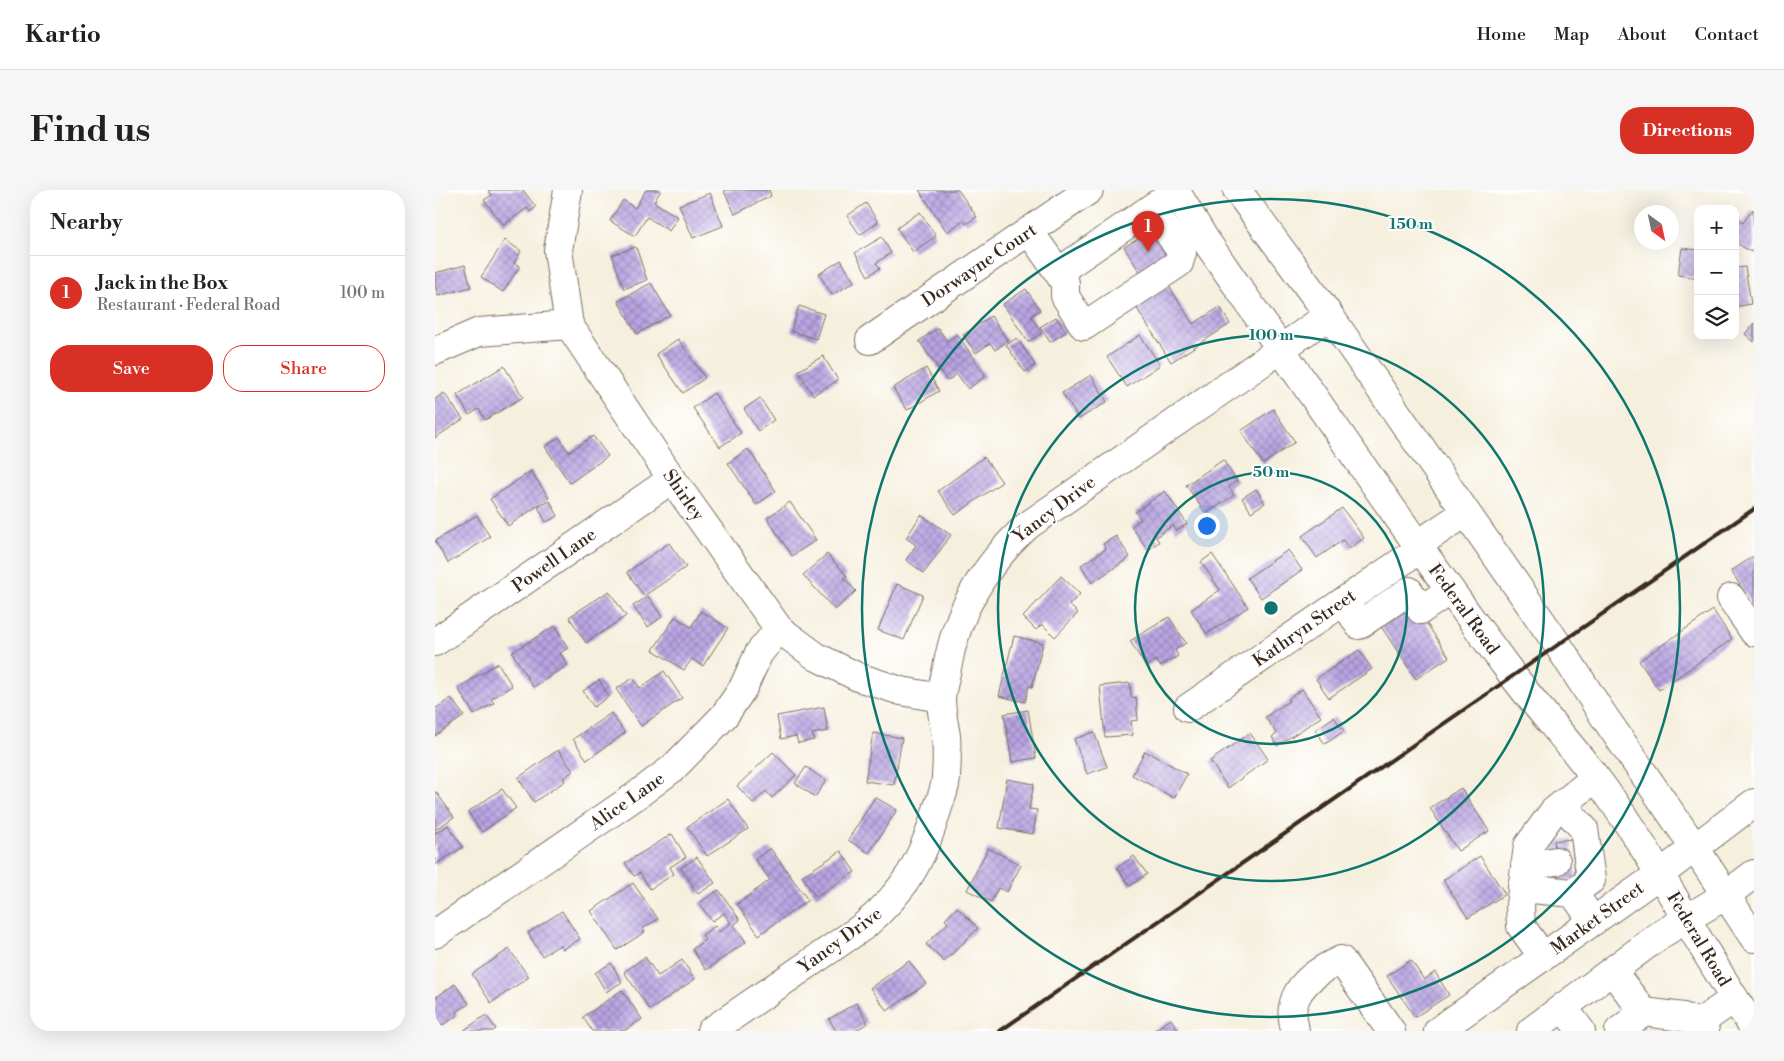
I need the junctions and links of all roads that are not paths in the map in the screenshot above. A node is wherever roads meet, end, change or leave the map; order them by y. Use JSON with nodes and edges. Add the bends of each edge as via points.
{"nodes":[{"id":1,"x":568,"y":190,"type":"edge"},
{"id":2,"x":1089,"y":190,"type":"edge"},
{"id":3,"x":1237,"y":190,"type":"edge"},
{"id":4,"x":1175,"y":191,"type":"edge"},
{"id":5,"x":1152,"y":208,"type":"junction"},
{"id":6,"x":1029,"y":231,"type":"junction"},
{"id":7,"x":1204,"y":238,"type":"junction"},
{"id":8,"x":1182,"y":253,"type":"junction"},
{"id":9,"x":1058,"y":272,"type":"junction"},
{"id":10,"x":1329,"y":316,"type":"junction"},
{"id":11,"x":569,"y":325,"type":"junction"},
{"id":12,"x":870,"y":340,"type":"dead end"},
{"id":13,"x":1281,"y":349,"type":"junction"},
{"id":14,"x":435,"y":351,"type":"edge"},
{"id":15,"x":672,"y":479,"type":"junction"},
{"id":16,"x":1465,"y":512,"type":"junction"},
{"id":17,"x":1418,"y":547,"type":"junction"},
{"id":18,"x":1450,"y":590,"type":"junction"},
{"id":19,"x":1731,"y":598,"type":"dead end"},
{"id":20,"x":1343,"y":601,"type":"junction"},
{"id":21,"x":779,"y":629,"type":"junction"},
{"id":22,"x":1754,"y":632,"type":"edge"},
{"id":23,"x":435,"y":642,"type":"edge"},
{"id":24,"x":941,"y":698,"type":"junction"},
{"id":25,"x":1188,"y":708,"type":"dead end"},
{"id":26,"x":1595,"y":778,"type":"junction"},
{"id":27,"x":1754,"y":803,"type":"edge"},
{"id":28,"x":1562,"y":805,"type":"junction"},
{"id":29,"x":1695,"y":848,"type":"junction"},
{"id":30,"x":1572,"y":859,"type":"junction"},
{"id":31,"x":1660,"y":874,"type":"junction"},
{"id":32,"x":1754,"y":874,"type":"edge"},
{"id":33,"x":1524,"y":877,"type":"junction"},
{"id":34,"x":1573,"y":892,"type":"junction"},
{"id":35,"x":1726,"y":895,"type":"junction"},
{"id":36,"x":1686,"y":919,"type":"junction"},
{"id":37,"x":1593,"y":921,"type":"junction"},
{"id":38,"x":435,"y":934,"type":"edge"},
{"id":39,"x":1754,"y":938,"type":"edge"},
{"id":40,"x":1543,"y":957,"type":"junction"},
{"id":41,"x":1612,"y":971,"type":"junction"},
{"id":42,"x":1734,"y":999,"type":"junction"},
{"id":43,"x":1563,"y":1007,"type":"junction"},
{"id":44,"x":1644,"y":1012,"type":"junction"},
{"id":45,"x":1702,"y":1027,"type":"edge"},
{"id":46,"x":1754,"y":1028,"type":"edge"},
{"id":47,"x":711,"y":1031,"type":"edge"},
{"id":48,"x":1295,"y":1031,"type":"edge"},
{"id":49,"x":1391,"y":1031,"type":"edge"},
{"id":50,"x":1438,"y":1031,"type":"edge"},
{"id":51,"x":1531,"y":1031,"type":"edge"},
{"id":52,"x":1581,"y":1031,"type":"edge"},
{"id":53,"x":1619,"y":1031,"type":"edge"}],
"edges":[{"from":1,"to":11,"type":"street","name":"Shirley","via":[[558,250]]},
{"from":2,"to":6,"type":"street","name":"Dorwayne Court"},
{"from":3,"to":10,"type":"street"},
{"from":4,"to":5,"type":"street"},
{"from":4,"to":7,"type":"street","name":"Federal Road"},
{"from":5,"to":8,"type":"street"},
{"from":5,"to":9,"type":"street"},
{"from":6,"to":9,"type":"street"},
{"from":6,"to":12,"type":"street","name":"Dorwayne Court"},
{"from":7,"to":8,"type":"street"},
{"from":7,"to":13,"type":"street","name":"Federal Road"},
{"from":8,"to":9,"type":"street","via":[[1179,263],[1089,324],[1065,296],[1065,283]]},
{"from":10,"to":13,"type":"street","name":"Yancy Drive"},
{"from":10,"to":16,"type":"street"},
{"from":11,"to":14,"type":"street","via":[[479,332]]},
{"from":11,"to":15,"type":"street","name":"Shirley"},
{"from":13,"to":17,"type":"street","name":"Federal Road"},
{"from":13,"to":24,"type":"street","name":"Yancy Drive","via":[[1027,526],[1009,542],[980,580],[959,621],[951,644]]},
{"from":15,"to":21,"type":"street","name":"Shirley"},
{"from":15,"to":23,"type":"street","name":"Powell Lane"},
{"from":16,"to":17,"type":"street","name":"Kathryn Street"},
{"from":16,"to":29,"type":"street"},
{"from":17,"to":18,"type":"street","name":"Federal Road"},
{"from":17,"to":20,"type":"street","name":"Kathryn Street"},
{"from":18,"to":20,"type":"street","via":[[1421,610],[1409,591],[1359,625]]},
{"from":18,"to":26,"type":"street","name":"Federal Road","via":[[1513,676]]},
{"from":19,"to":22,"type":"street"},
{"from":20,"to":25,"type":"street","name":"Kathryn Street"},
{"from":21,"to":24,"type":"street","name":"Shirley","via":[[817,657],[859,677]]},
{"from":21,"to":38,"type":"street","name":"Alice Lane","via":[[759,653],[743,688],[724,716],[673,768]]},
{"from":24,"to":47,"type":"street","name":"Yancy Drive","via":[[946,780],[930,836],[918,864],[903,886],[864,926]]},
{"from":26,"to":28,"type":"street"},
{"from":26,"to":31,"type":"street","name":"Federal Road"},
{"from":27,"to":29,"type":"street","name":"Market Street"},
{"from":28,"to":30,"type":"street","via":[[1584,829]]},
{"from":28,"to":33,"type":"street","via":[[1528,846]]},
{"from":29,"to":31,"type":"street","name":"Market Street"},
{"from":29,"to":35,"type":"street"},
{"from":30,"to":33,"type":"street"},
{"from":30,"to":34,"type":"street","via":[[1591,880]]},
{"from":31,"to":36,"type":"street","name":"Federal Road"},
{"from":31,"to":37,"type":"street","name":"Market Street"},
{"from":32,"to":35,"type":"street"},
{"from":33,"to":34,"type":"street"},
{"from":33,"to":40,"type":"street","via":[[1521,926]]},
{"from":34,"to":37,"type":"street"},
{"from":35,"to":36,"type":"street"},
{"from":35,"to":39,"type":"street"},
{"from":36,"to":41,"type":"street"},
{"from":36,"to":42,"type":"street","name":"Federal Road"},
{"from":37,"to":40,"type":"street","name":"Market Street"},
{"from":40,"to":50,"type":"street","name":"Market Street"},
{"from":41,"to":43,"type":"street"},
{"from":41,"to":44,"type":"street"},
{"from":42,"to":45,"type":"street"},
{"from":42,"to":46,"type":"street","name":"Federal Road"},
{"from":43,"to":51,"type":"street"},
{"from":43,"to":52,"type":"street"},
{"from":44,"to":45,"type":"street","via":[[1683,1017]]},
{"from":44,"to":53,"type":"street"},
{"from":48,"to":49,"type":"street","via":[[1292,1008],[1299,990],[1321,969],[1341,960]]}]}
